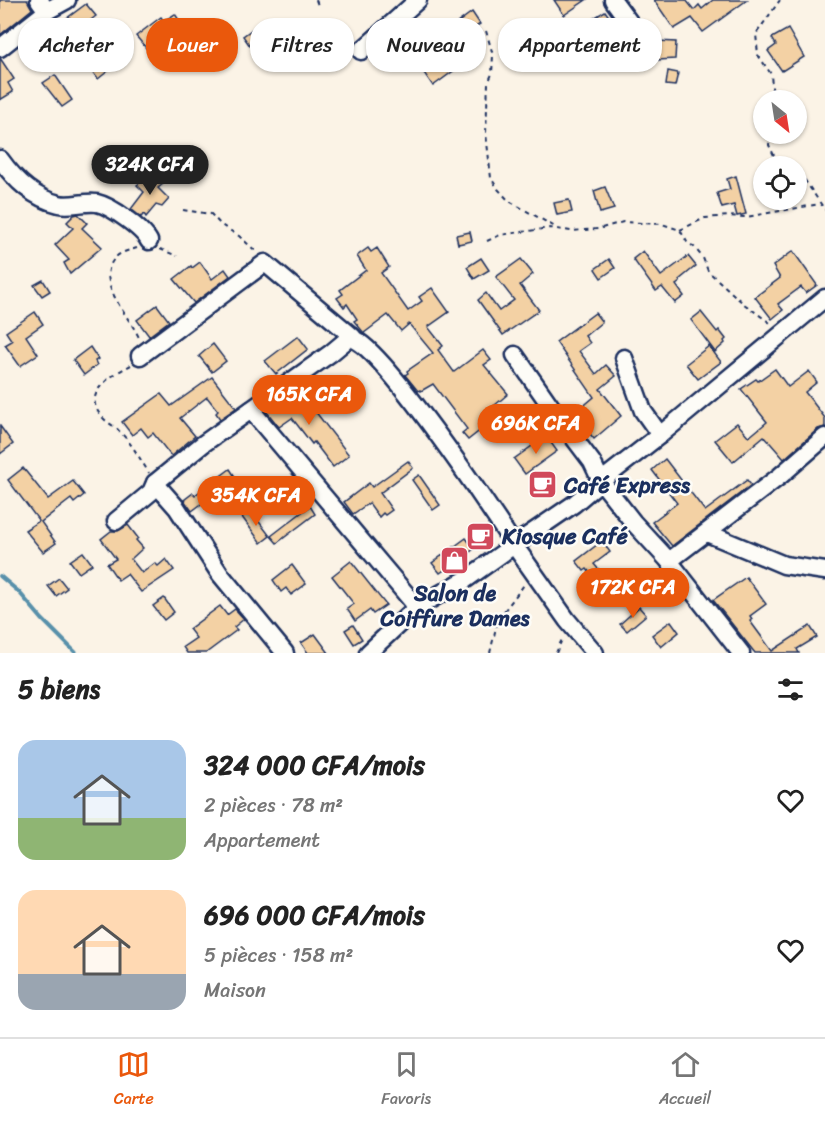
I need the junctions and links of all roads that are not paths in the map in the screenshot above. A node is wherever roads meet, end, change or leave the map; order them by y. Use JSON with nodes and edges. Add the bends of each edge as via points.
{"nodes":[{"id":1,"x":67,"y":0,"type":"edge"},
{"id":2,"x":418,"y":0,"type":"edge"},
{"id":3,"x":613,"y":0,"type":"edge"},
{"id":4,"x":43,"y":6,"type":"edge"},
{"id":5,"x":626,"y":18,"type":"edge"},
{"id":6,"x":0,"y":48,"type":"edge"},
{"id":7,"x":361,"y":51,"type":"dead end"},
{"id":8,"x":0,"y":159,"type":"edge"},
{"id":9,"x":149,"y":242,"type":"road end"},
{"id":10,"x":825,"y":298,"type":"edge"},
{"id":11,"x":353,"y":337,"type":"junction"},
{"id":12,"x":515,"y":355,"type":"dead end"},
{"id":13,"x":140,"y":356,"type":"road end"},
{"id":14,"x":624,"y":358,"type":"dead end"},
{"id":15,"x":251,"y":410,"type":"junction"},
{"id":16,"x":660,"y":435,"type":"junction"},
{"id":17,"x":825,"y":437,"type":"edge"},
{"id":18,"x":601,"y":481,"type":"junction"},
{"id":19,"x":155,"y":483,"type":"junction"},
{"id":20,"x":116,"y":521,"type":"dead end"},
{"id":21,"x":706,"y":533,"type":"junction"},
{"id":22,"x":514,"y":545,"type":"junction"},
{"id":23,"x":669,"y":561,"type":"junction"},
{"id":24,"x":825,"y":571,"type":"edge"},
{"id":25,"x":417,"y":606,"type":"junction"},
{"id":26,"x":285,"y":653,"type":"edge"},
{"id":27,"x":368,"y":653,"type":"edge"},
{"id":28,"x":595,"y":653,"type":"edge"},
{"id":29,"x":741,"y":653,"type":"edge"}],
"edges":[{"from":1,"to":4,"type":"street"},
{"from":2,"to":7,"type":"street"},
{"from":3,"to":5,"type":"street"},
{"from":4,"to":6,"type":"street"},
{"from":8,"to":9,"type":"street","via":[[16,181],[43,198],[61,205],[97,203],[139,228]]},
{"from":10,"to":16,"type":"street"},
{"from":11,"to":13,"type":"street","via":[[265,262]]},
{"from":11,"to":15,"type":"street"},
{"from":11,"to":22,"type":"street","via":[[393,377],[442,439]]},
{"from":12,"to":18,"type":"street","via":[[592,462]]},
{"from":14,"to":16,"type":"street","via":[[643,411]]},
{"from":15,"to":19,"type":"street"},
{"from":15,"to":25,"type":"street"},
{"from":16,"to":18,"type":"street"},
{"from":17,"to":21,"type":"street"},
{"from":18,"to":22,"type":"street"},
{"from":18,"to":23,"type":"street"},
{"from":19,"to":20,"type":"street","via":[[151,492]]},
{"from":19,"to":26,"type":"street","via":[[177,508],[220,574]]},
{"from":21,"to":23,"type":"street"},
{"from":21,"to":24,"type":"street","via":[[784,565]]},
{"from":22,"to":25,"type":"street","via":[[465,580]]},
{"from":22,"to":28,"type":"street"},
{"from":23,"to":29,"type":"street"},
{"from":25,"to":27,"type":"street"}]}
